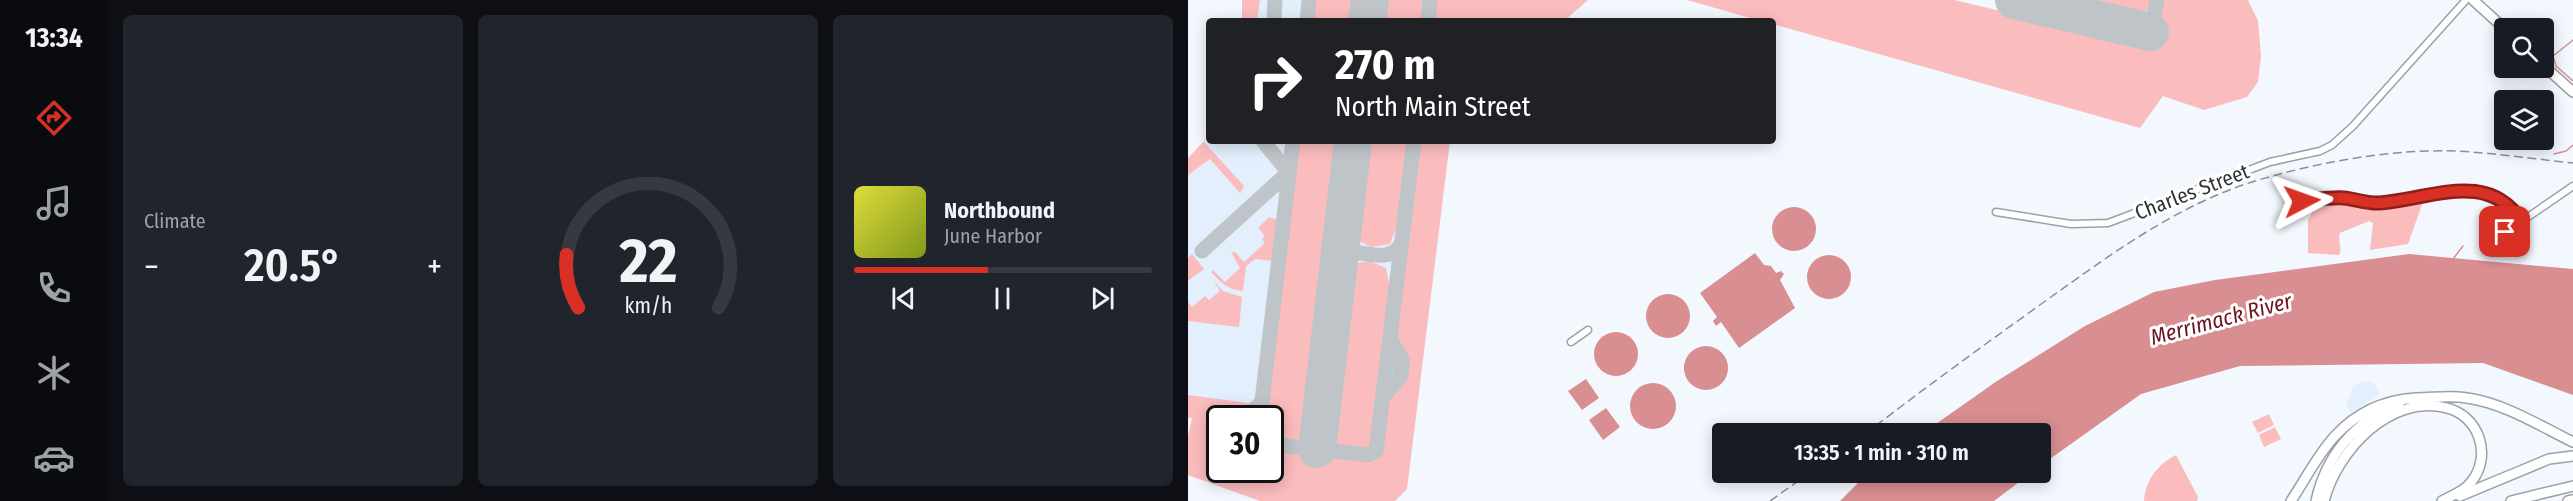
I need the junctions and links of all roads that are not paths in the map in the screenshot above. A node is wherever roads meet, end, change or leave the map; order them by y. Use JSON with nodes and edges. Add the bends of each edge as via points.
{"nodes":[{"id":1,"x":2466,"y":0,"type":"edge"},
{"id":2,"x":2473,"y":0,"type":"edge"},
{"id":3,"x":2494,"y":19,"type":"edge"},
{"id":4,"x":2554,"y":75,"type":"edge"},
{"id":5,"x":2573,"y":92,"type":"edge"},
{"id":6,"x":2573,"y":186,"type":"edge"},
{"id":7,"x":2297,"y":201,"type":"dead end"},
{"id":8,"x":1996,"y":212,"type":"dead end"},
{"id":9,"x":2522,"y":222,"type":"junction"},
{"id":10,"x":2486,"y":246,"type":"dead end"},
{"id":11,"x":1588,"y":330,"type":"dead end"},
{"id":12,"x":1571,"y":342,"type":"dead end"},
{"id":13,"x":2415,"y":399,"type":"junction"},
{"id":14,"x":2573,"y":442,"type":"edge"},
{"id":15,"x":2573,"y":456,"type":"edge"},
{"id":16,"x":2573,"y":486,"type":"edge"},
{"id":17,"x":2573,"y":500,"type":"edge"},
{"id":18,"x":2291,"y":501,"type":"edge"},
{"id":19,"x":2316,"y":501,"type":"edge"},
{"id":20,"x":2324,"y":501,"type":"edge"},
{"id":21,"x":2444,"y":501,"type":"edge"},
{"id":22,"x":2511,"y":501,"type":"edge"},
{"id":23,"x":2568,"y":501,"type":"edge"}],
"edges":[{"from":1,"to":8,"type":"street","name":"Charles Street","via":[[2353,126],[2320,151],[2270,162],[2108,223],[2088,226]]},
{"from":2,"to":3,"type":"highway"},
{"from":4,"to":5,"type":"highway"},
{"from":6,"to":9,"type":"street"},
{"from":7,"to":9,"type":"street","via":[[2344,198],[2379,203],[2478,191],[2503,200]]},
{"from":9,"to":10,"type":"street"},
{"from":11,"to":12,"type":"street"},
{"from":13,"to":14,"type":"highway","via":[[2476,399]]},
{"from":13,"to":18,"type":"highway","via":[[2390,401],[2351,420],[2333,437]]},
{"from":13,"to":19,"type":"highway","via":[[2382,412],[2347,439],[2324,473]]},
{"from":15,"to":21,"type":"highway","via":[[2549,459]]},
{"from":16,"to":22,"type":"highway"},
{"from":17,"to":23,"type":"highway"},
{"from":20,"to":21,"type":"highway","via":[[2337,466],[2361,437],[2400,413],[2431,406],[2455,410],[2469,420],[2478,434],[2482,452],[2482,462],[2473,480]]}]}
